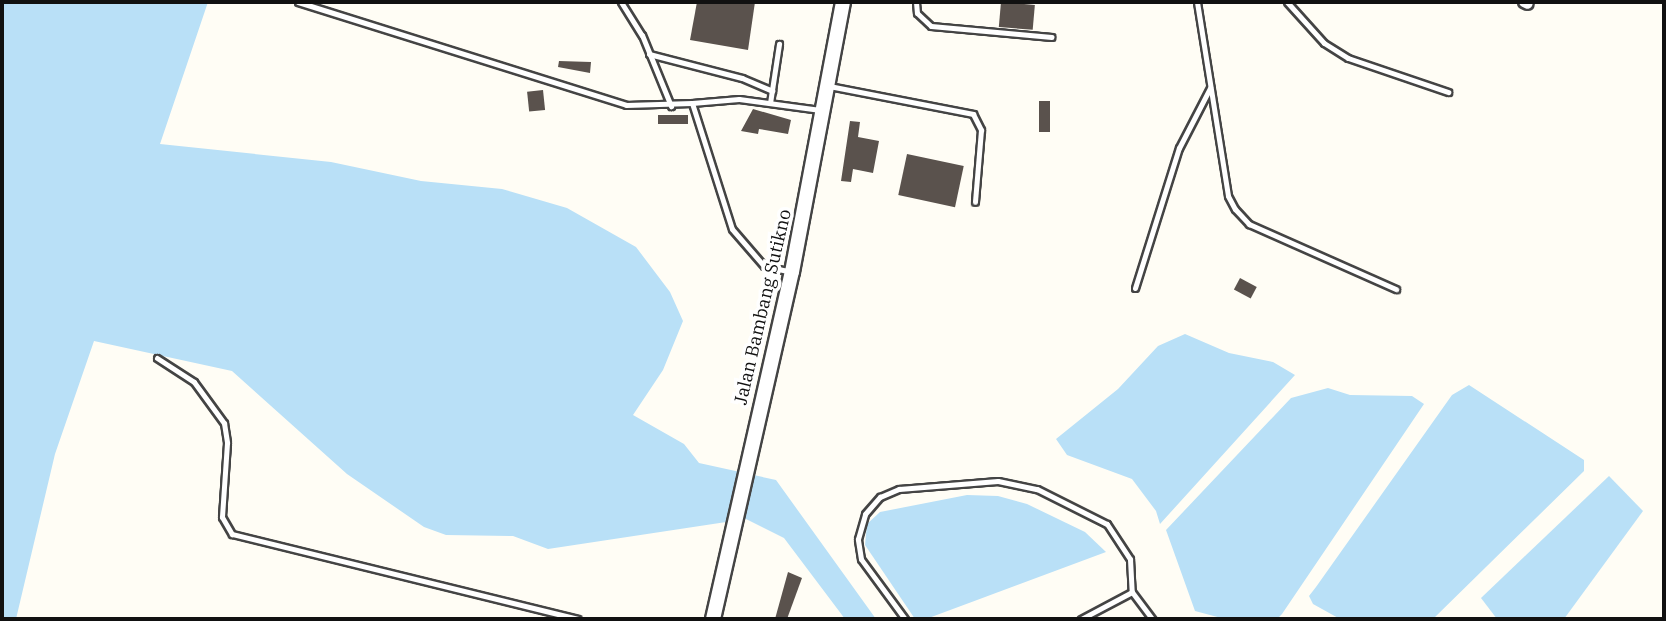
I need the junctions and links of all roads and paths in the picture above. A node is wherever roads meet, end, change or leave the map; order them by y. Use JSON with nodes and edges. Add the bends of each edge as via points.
{"nodes":[{"id":1,"x":298,"y":2,"type":"edge"},
{"id":2,"x":322,"y":2,"type":"edge"},
{"id":3,"x":621,"y":2,"type":"edge"},
{"id":4,"x":843,"y":2,"type":"edge"},
{"id":5,"x":916,"y":2,"type":"edge"},
{"id":6,"x":1197,"y":2,"type":"edge"},
{"id":7,"x":1287,"y":2,"type":"edge"},
{"id":8,"x":324,"y":9,"type":"junction"},
{"id":9,"x":1051,"y":37,"type":"dead end"},
{"id":10,"x":779,"y":44,"type":"dead end"},
{"id":11,"x":649,"y":54,"type":"junction"},
{"id":12,"x":827,"y":86,"type":"junction"},
{"id":13,"x":1210,"y":88,"type":"junction"},
{"id":14,"x":772,"y":91,"type":"junction"},
{"id":15,"x":1448,"y":92,"type":"dead end"},
{"id":16,"x":692,"y":103,"type":"junction"},
{"id":17,"x":770,"y":103,"type":"junction"},
{"id":18,"x":671,"y":106,"type":"junction"},
{"id":19,"x":823,"y":110,"type":"junction"},
{"id":20,"x":975,"y":202,"type":"dead end"},
{"id":21,"x":792,"y":272,"type":"junction"},
{"id":22,"x":1135,"y":288,"type":"dead end"},
{"id":23,"x":1396,"y":289,"type":"dead end"},
{"id":24,"x":157,"y":358,"type":"dead end"},
{"id":25,"x":1132,"y":592,"type":"junction"},
{"id":26,"x":578,"y":619,"type":"edge"},
{"id":27,"x":713,"y":619,"type":"edge"},
{"id":28,"x":905,"y":619,"type":"edge"},
{"id":29,"x":1081,"y":619,"type":"edge"},
{"id":30,"x":1152,"y":619,"type":"edge"}],
"edges":[{"from":1,"to":8,"type":"lane"},
{"from":2,"to":8,"type":"lane"},
{"from":3,"to":11,"type":"lane"},
{"from":4,"to":12,"type":"street","name":"Jalan Bambang Sutikno"},
{"from":5,"to":9,"type":"lane","via":[[917,13],[931,26]]},
{"from":6,"to":13,"type":"lane"},
{"from":7,"to":15,"type":"lane","via":[[1324,43],[1348,58]]},
{"from":8,"to":18,"type":"lane","via":[[604,100]]},
{"from":10,"to":14,"type":"lane"},
{"from":11,"to":14,"type":"lane","via":[[742,78]]},
{"from":11,"to":18,"type":"lane"},
{"from":12,"to":19,"type":"street","name":"Jalan Bambang Sutikno"},
{"from":12,"to":20,"type":"lane","via":[[973,114],[981,130]]},
{"from":13,"to":22,"type":"lane","via":[[1179,148]]},
{"from":13,"to":23,"type":"lane","via":[[1228,196],[1249,224]]},
{"from":14,"to":17,"type":"lane"},
{"from":16,"to":17,"type":"lane","via":[[739,99]]},
{"from":16,"to":18,"type":"lane"},
{"from":16,"to":21,"type":"lane","via":[[732,229],[764,266]]},
{"from":17,"to":19,"type":"lane"},
{"from":19,"to":21,"type":"street","name":"Jalan Bambang Sutikno"},
{"from":21,"to":27,"type":"street","name":"Jalan Bambang Sutikno"},
{"from":24,"to":26,"type":"lane","via":[[194,383],[224,424],[228,443],[222,517],[232,534]]},
{"from":25,"to":28,"type":"lane","via":[[1130,559],[1107,524],[1037,489],[998,481],[940,482],[880,497],[865,514],[858,539],[861,559]]},
{"from":25,"to":29,"type":"lane"},
{"from":25,"to":30,"type":"lane"}]}
